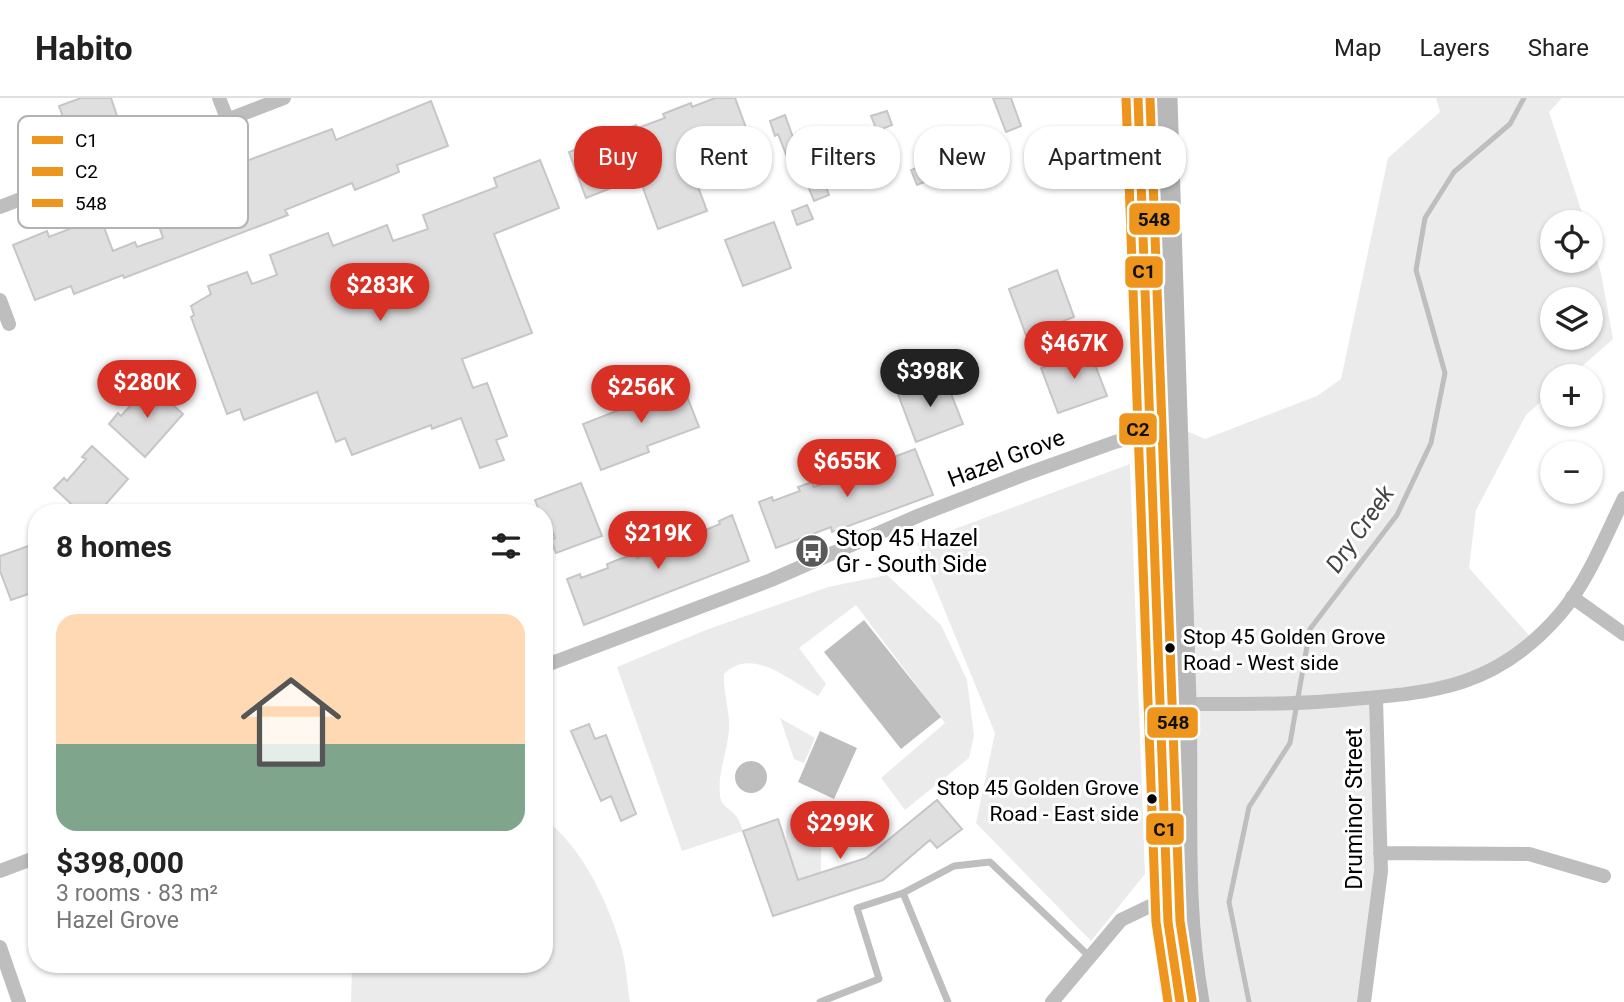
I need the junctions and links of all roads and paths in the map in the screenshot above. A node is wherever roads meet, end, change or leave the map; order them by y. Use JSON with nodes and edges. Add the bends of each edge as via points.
{"nodes":[{"id":1,"x":219,"y":98,"type":"edge"},
{"id":2,"x":284,"y":98,"type":"edge"},
{"id":3,"x":1138,"y":98,"type":"edge"},
{"id":4,"x":1167,"y":98,"type":"edge"},
{"id":5,"x":226,"y":116,"type":"edge"},
{"id":6,"x":240,"y":116,"type":"edge"},
{"id":7,"x":18,"y":200,"type":"edge"},
{"id":8,"x":0,"y":207,"type":"edge"},
{"id":9,"x":0,"y":300,"type":"edge"},
{"id":10,"x":9,"y":324,"type":"dead end"},
{"id":11,"x":1175,"y":426,"type":"junction"},
{"id":12,"x":1151,"y":433,"type":"junction"},
{"id":13,"x":1624,"y":498,"type":"edge"},
{"id":14,"x":1572,"y":597,"type":"junction"},
{"id":15,"x":1624,"y":634,"type":"edge"},
{"id":16,"x":553,"y":663,"type":"edge"},
{"id":17,"x":1376,"y":699,"type":"junction"},
{"id":18,"x":1160,"y":704,"type":"junction"},
{"id":19,"x":1186,"y":704,"type":"junction"},
{"id":20,"x":1380,"y":853,"type":"junction"},
{"id":21,"x":28,"y":860,"type":"edge"},
{"id":22,"x":0,"y":871,"type":"edge"},
{"id":23,"x":1604,"y":876,"type":"dead end"},
{"id":24,"x":903,"y":893,"type":"junction"},
{"id":25,"x":1177,"y":893,"type":"junction"},
{"id":26,"x":0,"y":947,"type":"edge"},
{"id":27,"x":1090,"y":957,"type":"junction"},
{"id":28,"x":19,"y":1002,"type":"edge"},
{"id":29,"x":820,"y":1002,"type":"edge"},
{"id":30,"x":948,"y":1002,"type":"edge"},
{"id":31,"x":1052,"y":1002,"type":"edge"},
{"id":32,"x":1180,"y":1002,"type":"edge"},
{"id":33,"x":1199,"y":1002,"type":"edge"},
{"id":34,"x":1364,"y":1002,"type":"edge"}],
"edges":[{"from":1,"to":5,"type":"street"},
{"from":2,"to":6,"type":"street"},
{"from":3,"to":12,"type":"main road"},
{"from":4,"to":11,"type":"main road"},
{"from":7,"to":8,"type":"street"},
{"from":9,"to":10,"type":"street"},
{"from":11,"to":12,"type":"street","name":"Hazel Grove"},
{"from":11,"to":19,"type":"main road"},
{"from":12,"to":16,"type":"street","name":"Hazel Grove","via":[[920,515],[771,580]]},
{"from":12,"to":18,"type":"main road"},
{"from":13,"to":14,"type":"street"},
{"from":14,"to":15,"type":"street"},
{"from":14,"to":17,"type":"street","via":[[1534,641],[1475,678],[1448,688]]},
{"from":17,"to":19,"type":"street"},
{"from":17,"to":20,"type":"street","name":"Druminor Street"},
{"from":18,"to":19,"type":"main road"},
{"from":18,"to":25,"type":"main road"},
{"from":19,"to":25,"type":"main road"},
{"from":20,"to":23,"type":"street","via":[[1529,854]]},
{"from":20,"to":34,"type":"street","name":"Druminor Street"},
{"from":21,"to":22,"type":"street"},
{"from":24,"to":27,"type":"lane","via":[[954,866],[990,862]]},
{"from":24,"to":29,"type":"lane","via":[[857,908],[878,979]]},
{"from":24,"to":30,"type":"lane"},
{"from":25,"to":27,"type":"street","via":[[1121,920]]},
{"from":25,"to":32,"type":"main road"},
{"from":25,"to":33,"type":"main road"},
{"from":26,"to":28,"type":"street"},
{"from":27,"to":31,"type":"street"}]}
